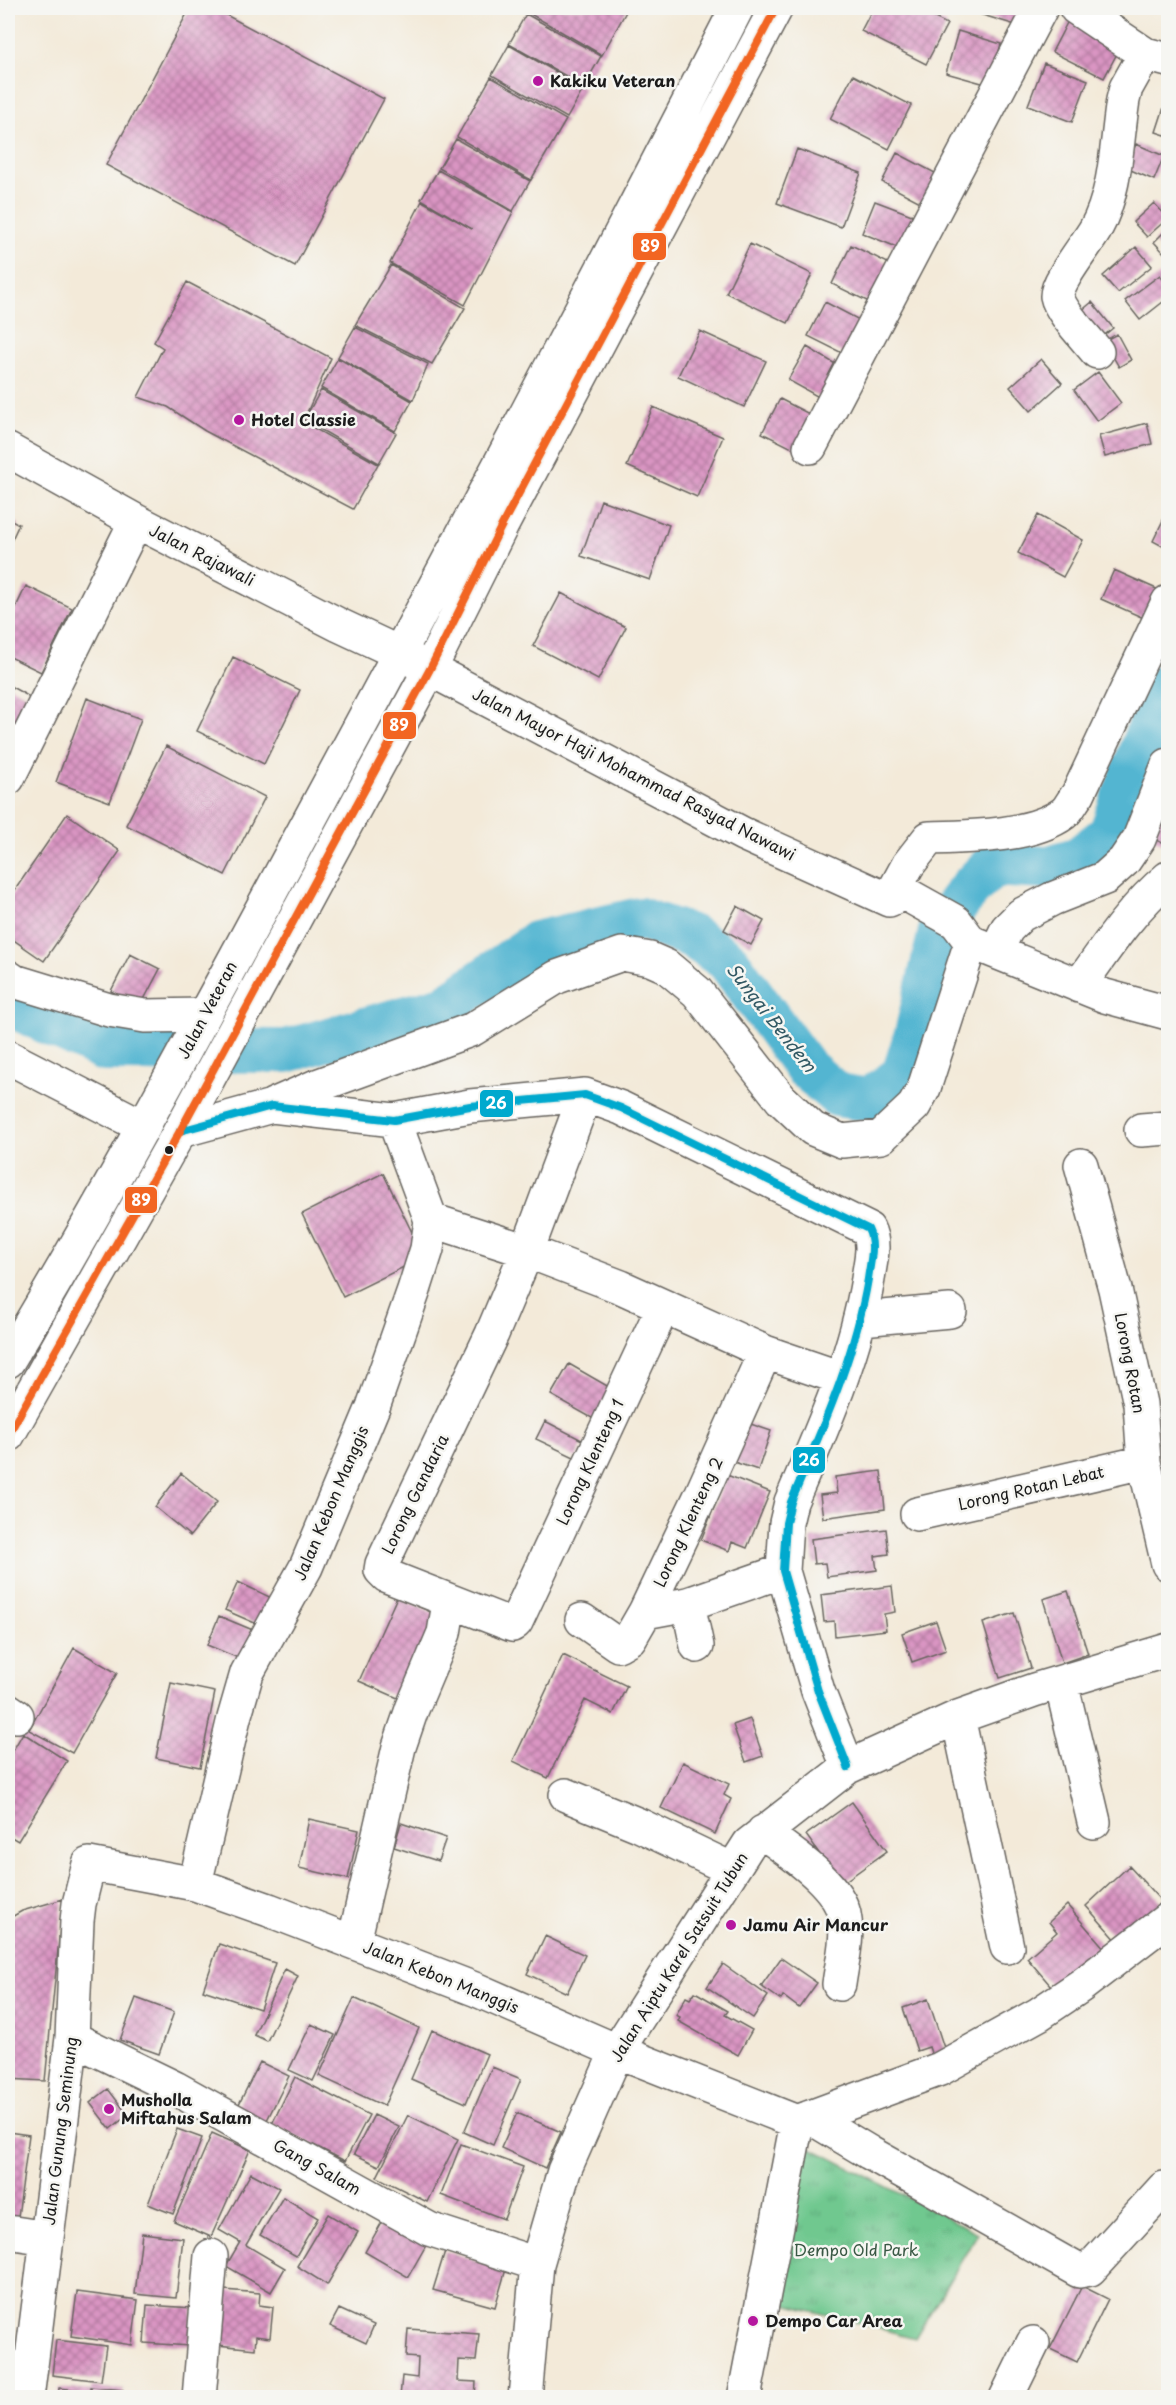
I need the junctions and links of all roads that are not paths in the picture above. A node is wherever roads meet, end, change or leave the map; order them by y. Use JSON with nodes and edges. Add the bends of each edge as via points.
{"nodes":[{"id":1,"x":736,"y":8,"type":"edge"},
{"id":2,"x":776,"y":8,"type":"edge"},
{"id":3,"x":1041,"y":8,"type":"edge"},
{"id":4,"x":1076,"y":8,"type":"edge"},
{"id":5,"x":1157,"y":57,"type":"edge"},
{"id":6,"x":1097,"y":352,"type":"dead end"},
{"id":7,"x":810,"y":447,"type":"dead end"},
{"id":8,"x":8,"y":450,"type":"edge"},
{"id":9,"x":136,"y":521,"type":"junction"},
{"id":10,"x":1168,"y":602,"type":"edge"},
{"id":11,"x":399,"y":654,"type":"junction"},
{"id":12,"x":430,"y":669,"type":"junction"},
{"id":13,"x":1168,"y":765,"type":"edge"},
{"id":14,"x":8,"y":778,"type":"edge"},
{"id":15,"x":1168,"y":878,"type":"edge"},
{"id":16,"x":896,"y":897,"type":"junction"},
{"id":17,"x":974,"y":939,"type":"junction"},
{"id":18,"x":8,"y":977,"type":"edge"},
{"id":19,"x":1079,"y":986,"type":"junction"},
{"id":20,"x":1168,"y":1012,"type":"edge"},
{"id":21,"x":201,"y":1022,"type":"junction"},
{"id":22,"x":8,"y":1057,"type":"edge"},
{"id":23,"x":585,"y":1095,"type":"junction"},
{"id":24,"x":272,"y":1106,"type":"junction"},
{"id":25,"x":149,"y":1118,"type":"junction"},
{"id":26,"x":185,"y":1120,"type":"junction"},
{"id":27,"x":394,"y":1120,"type":"junction"},
{"id":28,"x":1081,"y":1165,"type":"dead end"},
{"id":29,"x":431,"y":1220,"type":"junction"},
{"id":30,"x":527,"y":1251,"type":"junction"},
{"id":31,"x":663,"y":1307,"type":"junction"},
{"id":32,"x":950,"y":1311,"type":"dead end"},
{"id":33,"x":861,"y":1319,"type":"junction"},
{"id":34,"x":765,"y":1352,"type":"junction"},
{"id":35,"x":8,"y":1361,"type":"edge"},
{"id":36,"x":841,"y":1378,"type":"junction"},
{"id":37,"x":8,"y":1435,"type":"edge"},
{"id":38,"x":1144,"y":1462,"type":"junction"},
{"id":39,"x":917,"y":1514,"type":"dead end"},
{"id":40,"x":1168,"y":1564,"type":"edge"},
{"id":41,"x":783,"y":1571,"type":"junction"},
{"id":42,"x":454,"y":1603,"type":"junction"},
{"id":43,"x":688,"y":1604,"type":"junction"},
{"id":44,"x":645,"y":1612,"type":"junction"},
{"id":45,"x":517,"y":1618,"type":"joint"},
{"id":46,"x":582,"y":1620,"type":"dead end"},
{"id":47,"x":697,"y":1646,"type":"dead end"},
{"id":48,"x":1168,"y":1650,"type":"edge"},
{"id":49,"x":1061,"y":1682,"type":"junction"},
{"id":50,"x":958,"y":1717,"type":"junction"},
{"id":51,"x":848,"y":1767,"type":"junction"},
{"id":52,"x":566,"y":1795,"type":"dead end"},
{"id":53,"x":1094,"y":1822,"type":"dead end"},
{"id":54,"x":763,"y":1832,"type":"junction"},
{"id":55,"x":90,"y":1864,"type":"joint"},
{"id":56,"x":731,"y":1869,"type":"junction"},
{"id":57,"x":195,"y":1884,"type":"junction"},
{"id":58,"x":1168,"y":1919,"type":"edge"},
{"id":59,"x":354,"y":1942,"type":"junction"},
{"id":60,"x":1007,"y":1947,"type":"dead end"},
{"id":61,"x":839,"y":1984,"type":"dead end"},
{"id":62,"x":72,"y":2038,"type":"junction"},
{"id":63,"x":617,"y":2051,"type":"junction"},
{"id":64,"x":803,"y":2119,"type":"junction"},
{"id":65,"x":1167,"y":2187,"type":"edge"},
{"id":66,"x":8,"y":2232,"type":"edge"},
{"id":67,"x":46,"y":2238,"type":"junction"},
{"id":68,"x":211,"y":2256,"type":"dead end"},
{"id":69,"x":537,"y":2264,"type":"junction"},
{"id":70,"x":1034,"y":2343,"type":"dead end"},
{"id":71,"x":27,"y":2397,"type":"edge"},
{"id":72,"x":199,"y":2397,"type":"edge"},
{"id":73,"x":525,"y":2397,"type":"edge"},
{"id":74,"x":744,"y":2397,"type":"edge"},
{"id":75,"x":1006,"y":2397,"type":"edge"}],
"edges":[{"from":1,"to":11,"type":"main road","name":"Jalan Veteran"},
{"from":2,"to":12,"type":"main road","name":"Jalan Veteran","via":[[507,515]]},
{"from":3,"to":7,"type":"main road"},
{"from":4,"to":5,"type":"main road"},
{"from":5,"to":6,"type":"main road","via":[[1126,88],[1113,182],[1097,227],[1058,285],[1060,305]]},
{"from":8,"to":9,"type":"main road","name":"Jalan Rajawali"},
{"from":9,"to":11,"type":"main road","name":"Jalan Rajawali"},
{"from":9,"to":14,"type":"main road"},
{"from":10,"to":16,"type":"main road","via":[[1078,794],[1064,813],[1035,827],[983,837],[929,838],[908,865]]},
{"from":11,"to":12,"type":"main road","name":"Jalan Mayor Haji Mohammad Rasyad Nawawi"},
{"from":11,"to":21,"type":"main road","name":"Jalan Veteran"},
{"from":12,"to":16,"type":"main road","name":"Jalan Mayor Haji Mohammad Rasyad Nawawi","via":[[743,834]]},
{"from":12,"to":26,"type":"main road","name":"Jalan Veteran"},
{"from":13,"to":17,"type":"main road","via":[[1139,839],[1124,861],[1105,878],[1021,915],[1007,929]]},
{"from":15,"to":19,"type":"main road","via":[[1114,936]]},
{"from":16,"to":17,"type":"main road","name":"Jalan Mayor Haji Mohammad Rasyad Nawawi"},
{"from":17,"to":19,"type":"main road"},
{"from":17,"to":24,"type":"main road","via":[[924,1088],[914,1106],[881,1137],[842,1141],[813,1129],[781,1099],[697,992],[666,966],[622,954],[557,977],[473,1029]]},
{"from":18,"to":21,"type":"main road","via":[[109,1010]]},
{"from":19,"to":20,"type":"main road"},
{"from":21,"to":25,"type":"main road","name":"Jalan Veteran"},
{"from":22,"to":25,"type":"main road"},
{"from":23,"to":27,"type":"main road","via":[[470,1106]]},
{"from":23,"to":30,"type":"main road","name":"Lorong Gandaria"},
{"from":23,"to":33,"type":"main road","via":[[621,1108],[868,1229],[873,1248]]},
{"from":24,"to":26,"type":"main road"},
{"from":24,"to":27,"type":"main road"},
{"from":25,"to":35,"type":"main road","name":"Jalan Veteran"},
{"from":26,"to":37,"type":"main road"},
{"from":27,"to":29,"type":"main road","name":"Jalan Kebon Manggis"},
{"from":28,"to":38,"type":"main road","name":"Lorong Rotan","via":[[1115,1289],[1140,1404]]},
{"from":29,"to":30,"type":"main road"},
{"from":29,"to":57,"type":"main road","name":"Jalan Kebon Manggis","via":[[427,1249],[373,1407],[306,1568],[247,1673]]},
{"from":30,"to":31,"type":"main road"},
{"from":30,"to":42,"type":"main road","name":"Lorong Gandaria","via":[[492,1334],[382,1564],[381,1570],[387,1576]]},
{"from":31,"to":34,"type":"main road"},
{"from":31,"to":45,"type":"main road","name":"Lorong Klenteng 1"},
{"from":32,"to":33,"type":"main road"},
{"from":33,"to":36,"type":"main road"},
{"from":34,"to":36,"type":"main road"},
{"from":34,"to":44,"type":"main road","name":"Lorong Klenteng 2"},
{"from":36,"to":41,"type":"main road","via":[[791,1502]]},
{"from":38,"to":39,"type":"main road","name":"Lorong Rotan Lebat"},
{"from":38,"to":40,"type":"main road","name":"Lorong Rotan"},
{"from":41,"to":43,"type":"main road"},
{"from":41,"to":51,"type":"main road","via":[[818,1691]]},
{"from":42,"to":45,"type":"main road","name":"Lorong Gandaria","via":[[512,1625]]},
{"from":42,"to":59,"type":"main road","via":[[399,1748]]},
{"from":43,"to":44,"type":"main road"},
{"from":43,"to":47,"type":"main road"},
{"from":44,"to":46,"type":"main road","name":"Lorong Klenteng 2","via":[[630,1638],[618,1644]]},
{"from":48,"to":49,"type":"main road","name":"Jalan Aiptu Karel Satsuit Tubun"},
{"from":49,"to":50,"type":"main road","name":"Jalan Aiptu Karel Satsuit Tubun"},
{"from":49,"to":53,"type":"main road"},
{"from":50,"to":51,"type":"main road","name":"Jalan Aiptu Karel Satsuit Tubun"},
{"from":50,"to":60,"type":"main road"},
{"from":51,"to":54,"type":"main road","name":"Jalan Aiptu Karel Satsuit Tubun"},
{"from":52,"to":56,"type":"main road"},
{"from":54,"to":56,"type":"main road","name":"Jalan Aiptu Karel Satsuit Tubun"},
{"from":54,"to":61,"type":"main road","via":[[828,1884],[838,1901],[844,1915]]},
{"from":55,"to":57,"type":"main road","name":"Jalan Kebon Manggis"},
{"from":55,"to":62,"type":"main road","name":"Jalan Gunung Seminung","via":[[77,1921]]},
{"from":56,"to":63,"type":"main road","name":"Jalan Aiptu Karel Satsuit Tubun"},
{"from":57,"to":59,"type":"main road","name":"Jalan Kebon Manggis"},
{"from":58,"to":64,"type":"main road","via":[[1039,2014],[940,2069]]},
{"from":59,"to":63,"type":"main road","name":"Jalan Kebon Manggis"},
{"from":62,"to":67,"type":"main road","name":"Jalan Gunung Seminung"},
{"from":62,"to":69,"type":"main road","name":"Gang Salam","via":[[175,2088],[429,2229]]},
{"from":63,"to":64,"type":"main road","name":"Jalan Kebon Manggis"},
{"from":63,"to":69,"type":"main road","name":"Jalan Aiptu Karel Satsuit Tubun","via":[[564,2171]]},
{"from":64,"to":65,"type":"main road","name":"Jalan Kebon Manggis","via":[[1079,2271],[1090,2269]]},
{"from":64,"to":74,"type":"main road"},
{"from":66,"to":67,"type":"main road"},
{"from":67,"to":71,"type":"main road","name":"Jalan Gunung Seminung"},
{"from":68,"to":72,"type":"main road"},
{"from":69,"to":73,"type":"main road","name":"Jalan Aiptu Karel Satsuit Tubun"},
{"from":70,"to":75,"type":"main road"}]}
